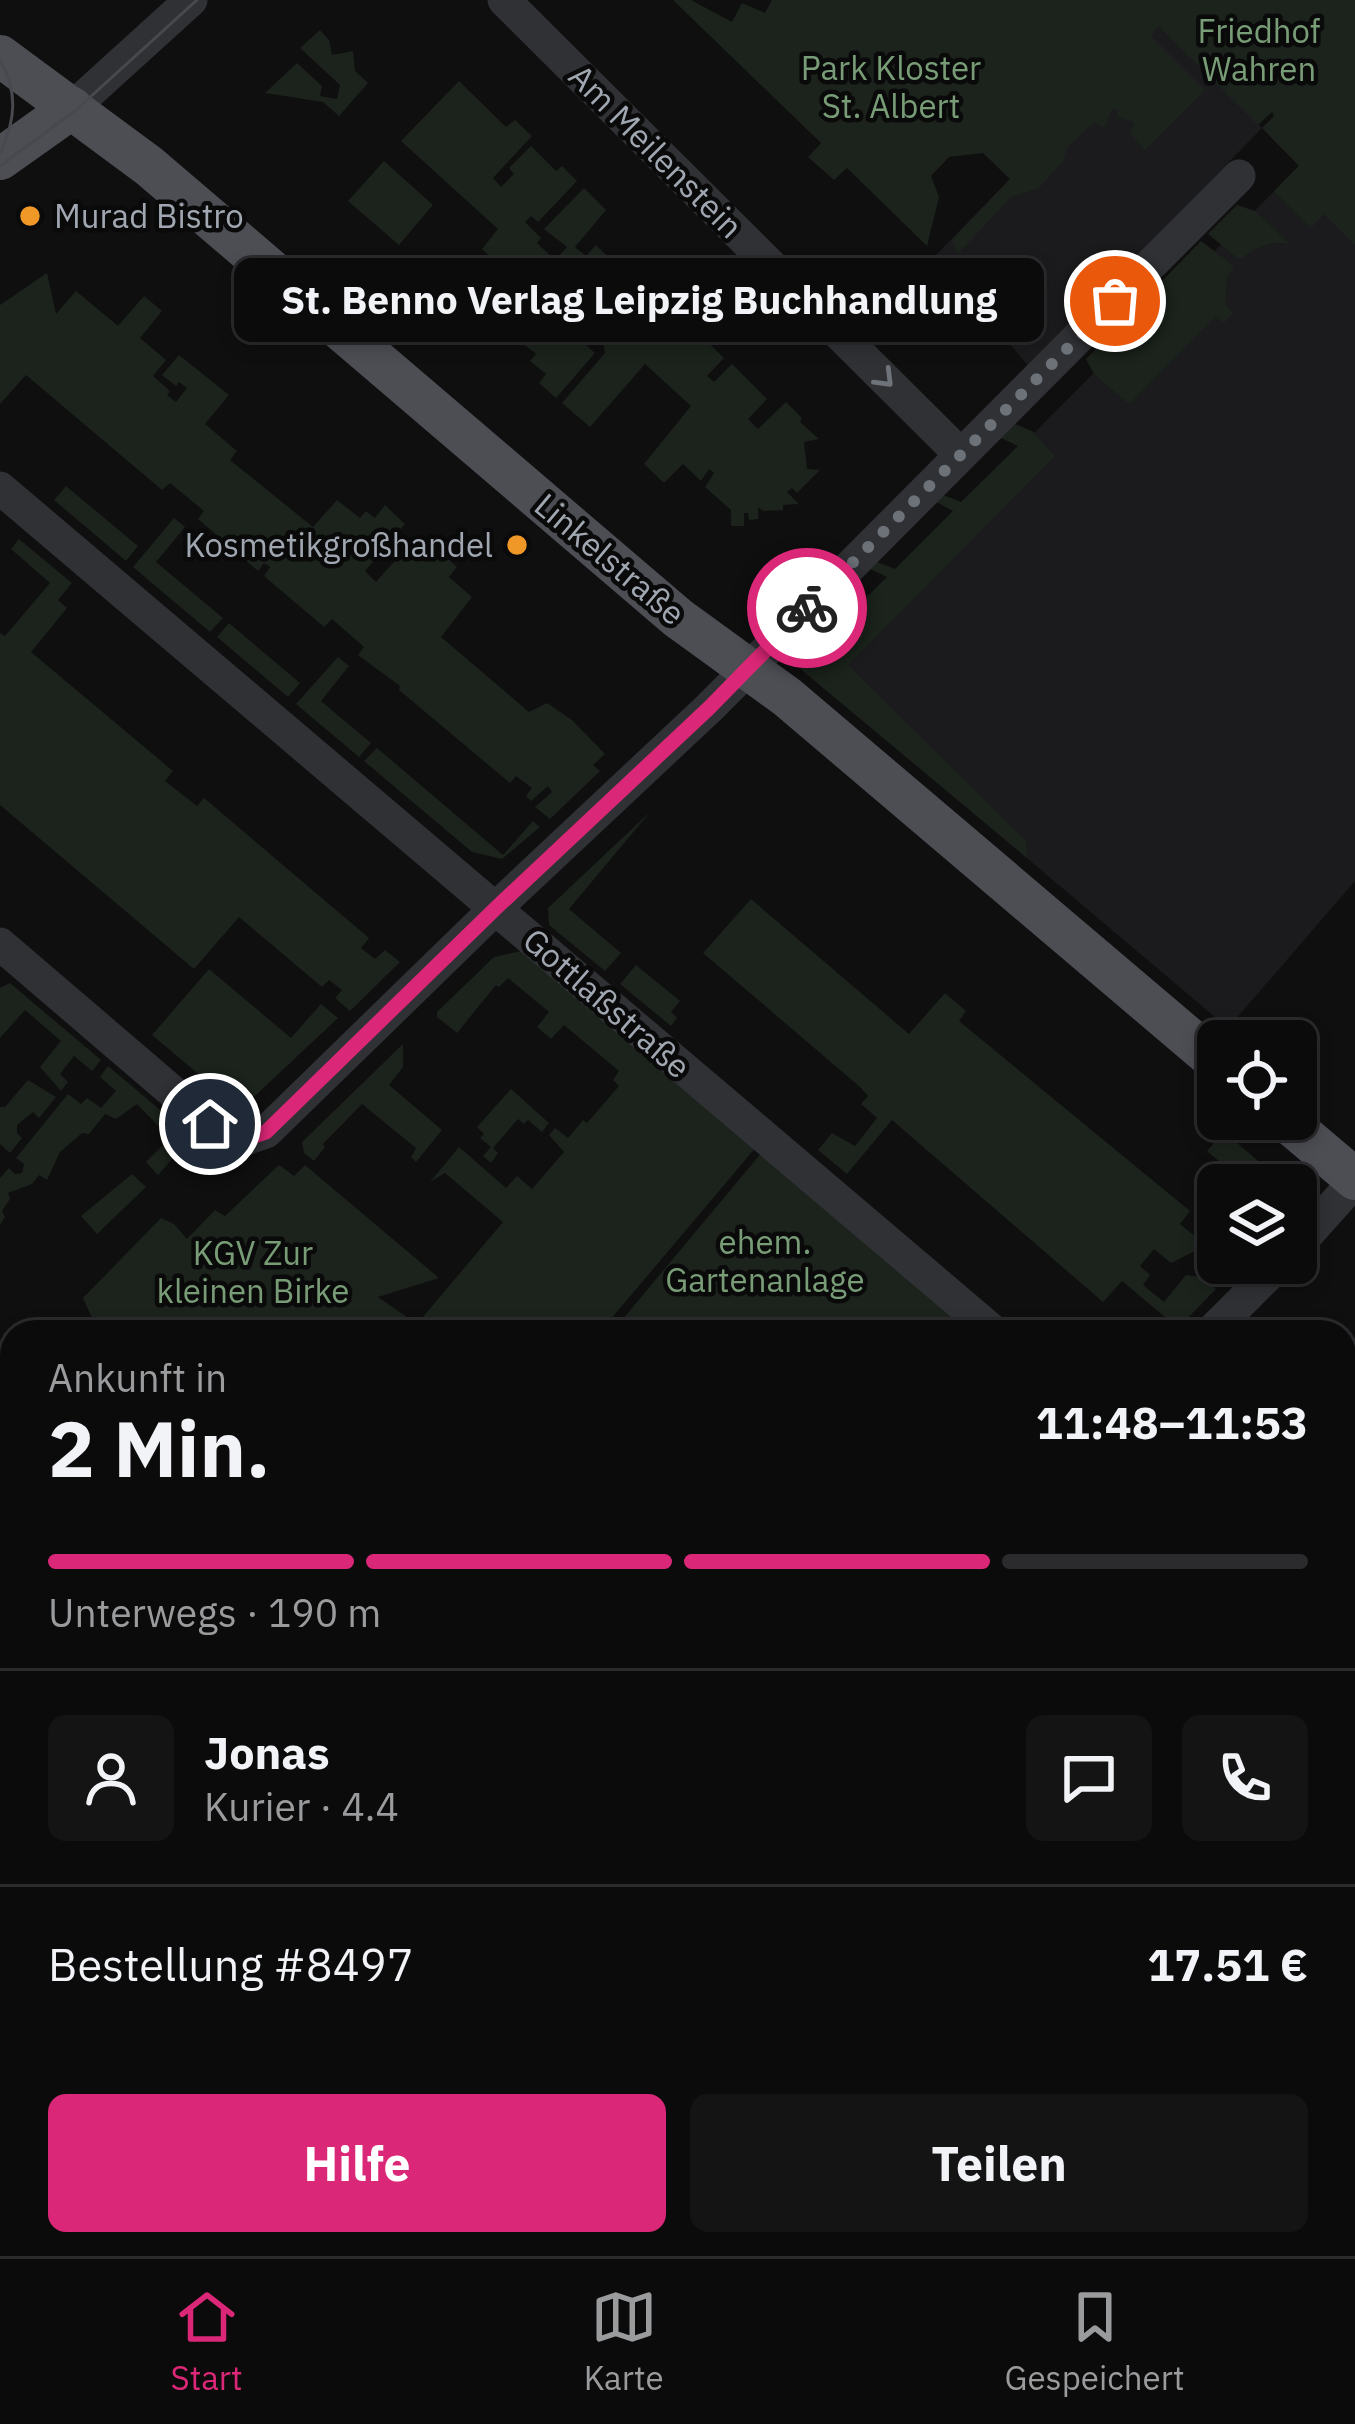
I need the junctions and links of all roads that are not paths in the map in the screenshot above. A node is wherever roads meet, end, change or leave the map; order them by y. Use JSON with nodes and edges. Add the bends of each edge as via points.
{"nodes":[{"id":1,"x":191,"y":0,"type":"edge"},
{"id":2,"x":504,"y":0,"type":"edge"},
{"id":3,"x":0,"y":56,"type":"edge"},
{"id":4,"x":72,"y":107,"type":"junction"},
{"id":5,"x":0,"y":159,"type":"edge"},
{"id":6,"x":1239,"y":176,"type":"dead end"},
{"id":7,"x":962,"y":455,"type":"junction"},
{"id":8,"x":0,"y":488,"type":"edge"},
{"id":9,"x":747,"y":670,"type":"junction"},
{"id":10,"x":497,"y":907,"type":"junction"},
{"id":11,"x":4,"y":956,"type":"edge"},
{"id":12,"x":1197,"y":1046,"type":"edge"},
{"id":13,"x":1308,"y":1140,"type":"edge"},
{"id":14,"x":1355,"y":1180,"type":"edge"},
{"id":15,"x":1317,"y":1223,"type":"edge"},
{"id":16,"x":1259,"y":1284,"type":"edge"},
{"id":17,"x":980,"y":1320,"type":"edge"},
{"id":18,"x":1223,"y":1320,"type":"edge"}],
"edges":[{"from":1,"to":4,"type":"street"},
{"from":2,"to":7,"type":"street","name":"Am Meilenstein","one_way":true},
{"from":3,"to":4,"type":"main road","name":"Linkelstraße"},
{"from":4,"to":5,"type":"main road"},
{"from":4,"to":9,"type":"main road","name":"Linkelstraße"},
{"from":6,"to":7,"type":"street"},
{"from":7,"to":9,"type":"street"},
{"from":8,"to":10,"type":"street","name":"Gottlaßstraße"},
{"from":9,"to":10,"type":"street"},
{"from":9,"to":12,"type":"main road","name":"Linkelstraße"},
{"from":10,"to":11,"type":"street","via":[[266,1132],[237,1142]]},
{"from":10,"to":17,"type":"street","name":"Gottlaßstraße"},
{"from":13,"to":14,"type":"main road"},
{"from":14,"to":15,"type":"street"},
{"from":16,"to":18,"type":"street"}]}
